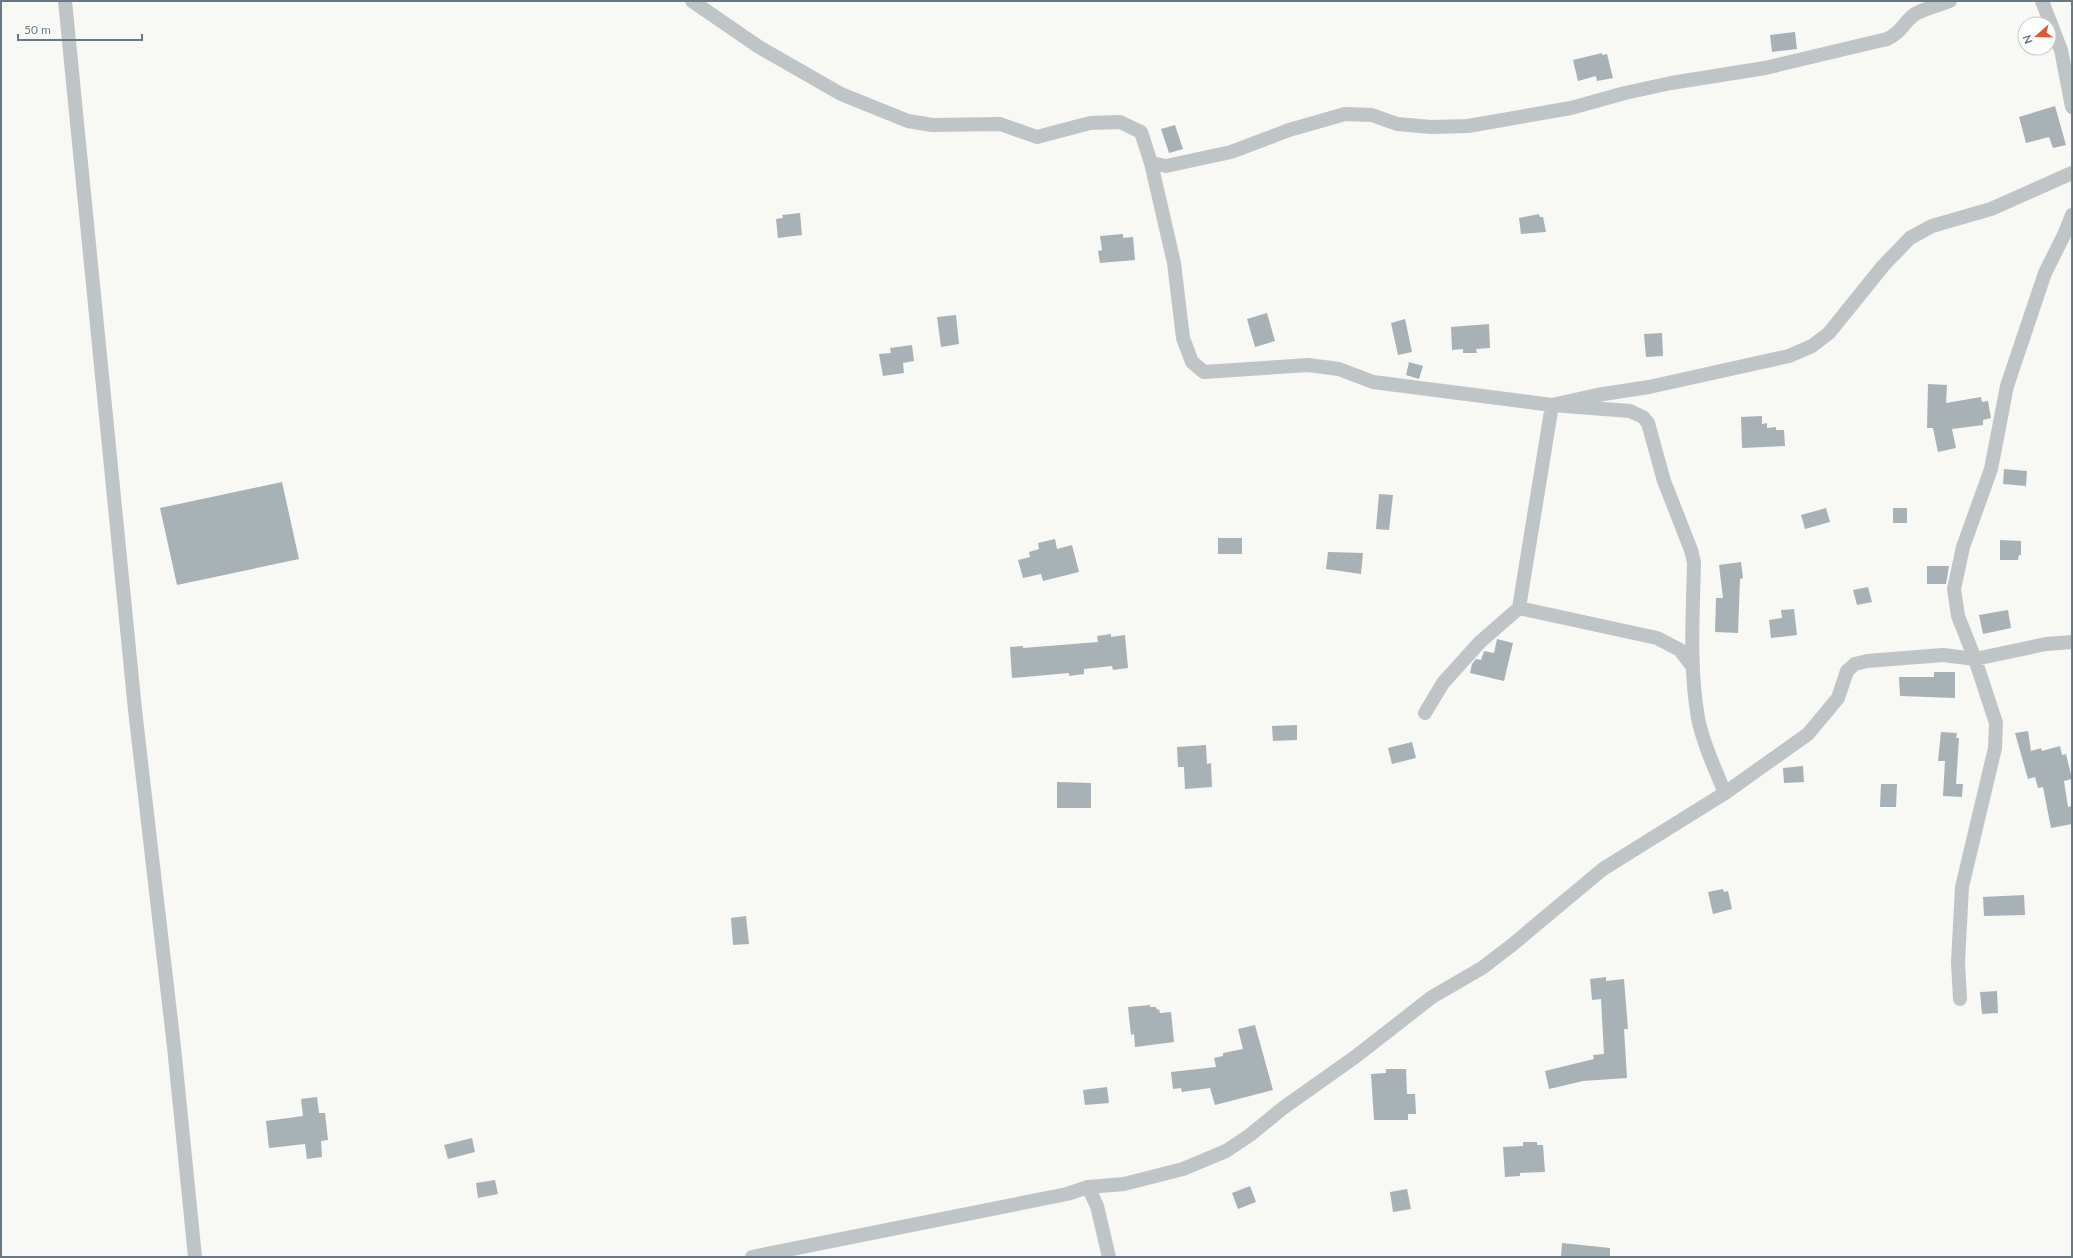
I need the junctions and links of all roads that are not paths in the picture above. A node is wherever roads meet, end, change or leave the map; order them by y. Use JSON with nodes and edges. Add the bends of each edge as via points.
{"nodes":[{"id":1,"x":64,"y":1,"type":"edge"},
{"id":2,"x":692,"y":1,"type":"edge"},
{"id":3,"x":1950,"y":1,"type":"edge"},
{"id":4,"x":2042,"y":1,"type":"edge"},
{"id":5,"x":2072,"y":107,"type":"edge"},
{"id":6,"x":1151,"y":163,"type":"junction"},
{"id":7,"x":2072,"y":173,"type":"edge"},
{"id":8,"x":2072,"y":215,"type":"edge"},
{"id":9,"x":1552,"y":405,"type":"junction"},
{"id":10,"x":1519,"y":608,"type":"junction"},
{"id":11,"x":2072,"y":642,"type":"edge"},
{"id":12,"x":1975,"y":659,"type":"junction"},
{"id":13,"x":1692,"y":666,"type":"junction"},
{"id":14,"x":1425,"y":713,"type":"dead end"},
{"id":15,"x":1725,"y":793,"type":"junction"},
{"id":16,"x":1960,"y":999,"type":"dead end"},
{"id":17,"x":1088,"y":1187,"type":"junction"},
{"id":18,"x":195,"y":1257,"type":"edge"},
{"id":19,"x":752,"y":1257,"type":"edge"},
{"id":20,"x":1109,"y":1257,"type":"edge"}],
"edges":[{"from":1,"to":18,"type":"street","via":[[135,710]]},
{"from":2,"to":6,"type":"street","via":[[759,47],[841,94],[908,121],[932,125],[1000,124],[1037,137],[1090,123],[1120,122],[1141,132]]},
{"from":3,"to":6,"type":"street","via":[[1917,13],[1897,34],[1887,39],[1765,68],[1625,93],[1571,108],[1468,126],[1431,127],[1397,124],[1372,115],[1346,114],[1289,130],[1231,152],[1166,166]]},
{"from":4,"to":5,"type":"street","via":[[2061,50]]},
{"from":6,"to":9,"type":"street","via":[[1174,263],[1183,338],[1192,362],[1204,372],[1308,365],[1339,369],[1373,382]]},
{"from":7,"to":9,"type":"street","via":[[1991,209],[1932,226],[1910,238],[1883,266],[1829,333],[1812,346],[1795,354],[1649,387]]},
{"from":8,"to":12,"type":"street","via":[[2044,273],[2007,386],[1991,469],[1963,547],[1954,589],[1958,616]]},
{"from":9,"to":10,"type":"street"},
{"from":9,"to":13,"type":"street","via":[[1630,411],[1648,423],[1664,481],[1694,562]]},
{"from":10,"to":13,"type":"street","via":[[1657,638],[1680,650]]},
{"from":10,"to":14,"type":"street","via":[[1474,648],[1443,683]]},
{"from":11,"to":12,"type":"street","via":[[2046,644]]},
{"from":12,"to":15,"type":"street","via":[[1943,655],[1855,664],[1847,671],[1838,698],[1808,734]]},
{"from":12,"to":16,"type":"street","via":[[1996,723],[1995,748],[1962,887],[1958,962]]},
{"from":13,"to":15,"type":"street","via":[[1698,718],[1712,763]]},
{"from":15,"to":17,"type":"street","via":[[1603,868],[1482,968],[1432,997],[1226,1151],[1159,1177],[1124,1184]]},
{"from":17,"to":19,"type":"street","via":[[1067,1194]]},
{"from":17,"to":20,"type":"street","via":[[1097,1206]]}]}
